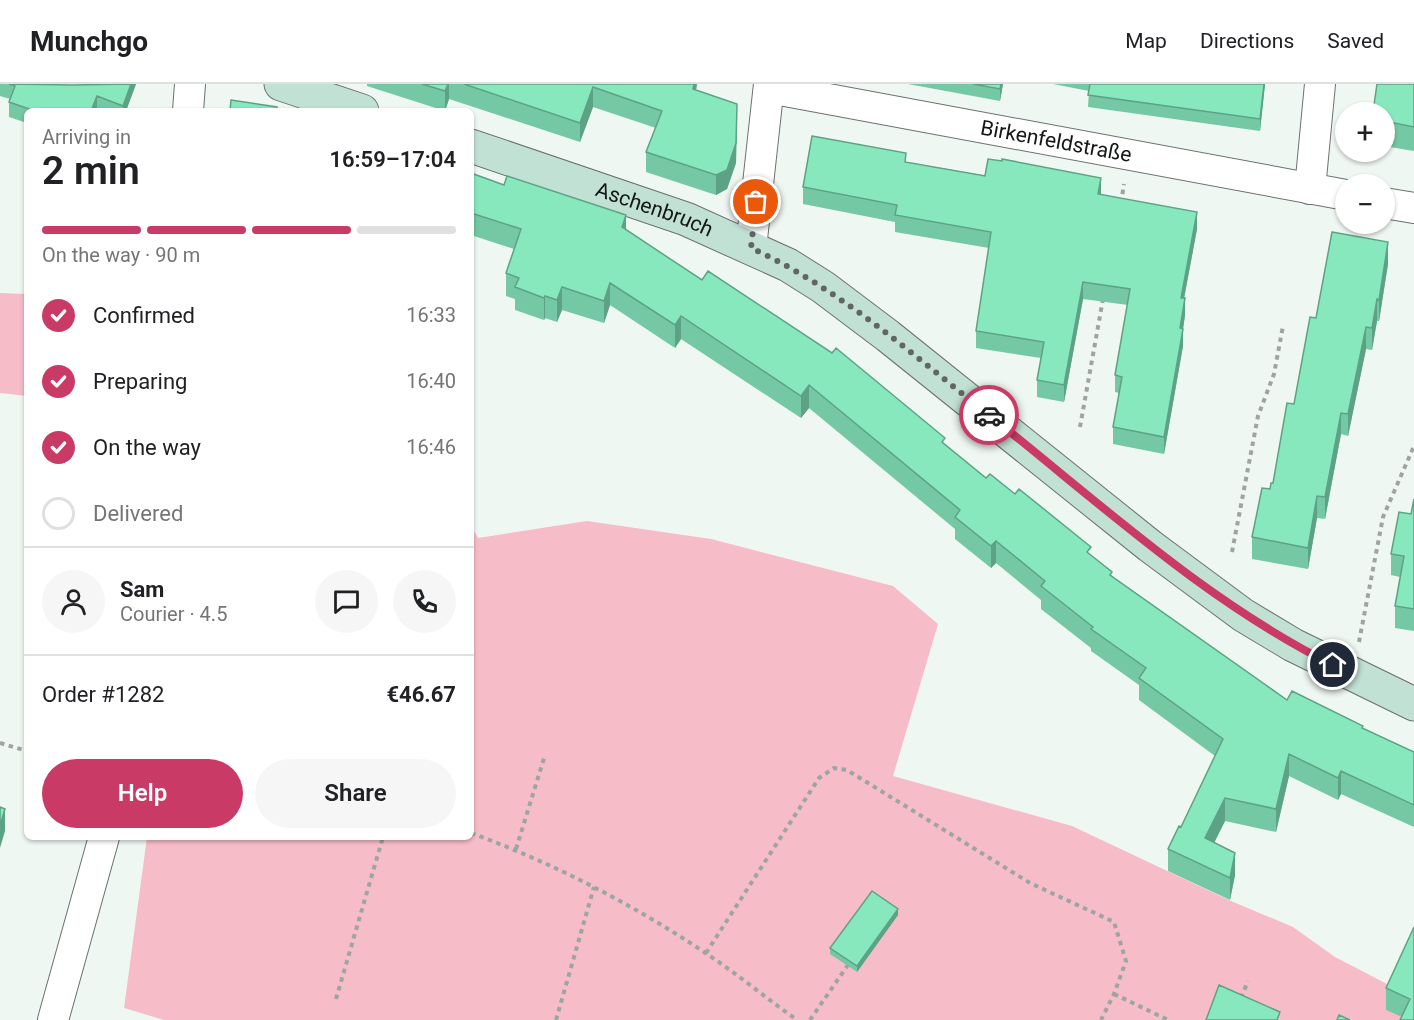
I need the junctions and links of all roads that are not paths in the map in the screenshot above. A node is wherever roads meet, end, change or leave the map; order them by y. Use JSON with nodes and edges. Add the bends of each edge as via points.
{"nodes":[{"id":1,"x":190,"y":84,"type":"edge"},
{"id":2,"x":281,"y":84,"type":"edge"},
{"id":3,"x":1320,"y":84,"type":"edge"},
{"id":4,"x":769,"y":86,"type":"edge"},
{"id":5,"x":188,"y":108,"type":"edge"},
{"id":6,"x":353,"y":108,"type":"edge"},
{"id":7,"x":474,"y":147,"type":"edge"},
{"id":8,"x":1310,"y":189,"type":"junction"},
{"id":9,"x":1335,"y":193,"type":"edge"},
{"id":10,"x":1395,"y":204,"type":"edge"},
{"id":11,"x":1414,"y":208,"type":"edge"},
{"id":12,"x":751,"y":248,"type":"junction"},
{"id":13,"x":1414,"y":704,"type":"edge"},
{"id":14,"x":103,"y":840,"type":"edge"},
{"id":15,"x":53,"y":1020,"type":"edge"}],
"edges":[{"from":1,"to":5,"type":"street"},
{"from":2,"to":6,"type":"street"},
{"from":3,"to":8,"type":"street"},
{"from":4,"to":8,"type":"street","name":"Birkenfeldstraße"},
{"from":4,"to":12,"type":"street"},
{"from":7,"to":12,"type":"street","name":"Aschenbruch","via":[[686,219]]},
{"from":8,"to":9,"type":"street","name":"Birkenfeldstraße"},
{"from":10,"to":11,"type":"street"},
{"from":12,"to":13,"type":"street","name":"Aschenbruch","via":[[823,287],[1150,546],[1244,615],[1293,645]]},
{"from":14,"to":15,"type":"street"}]}
